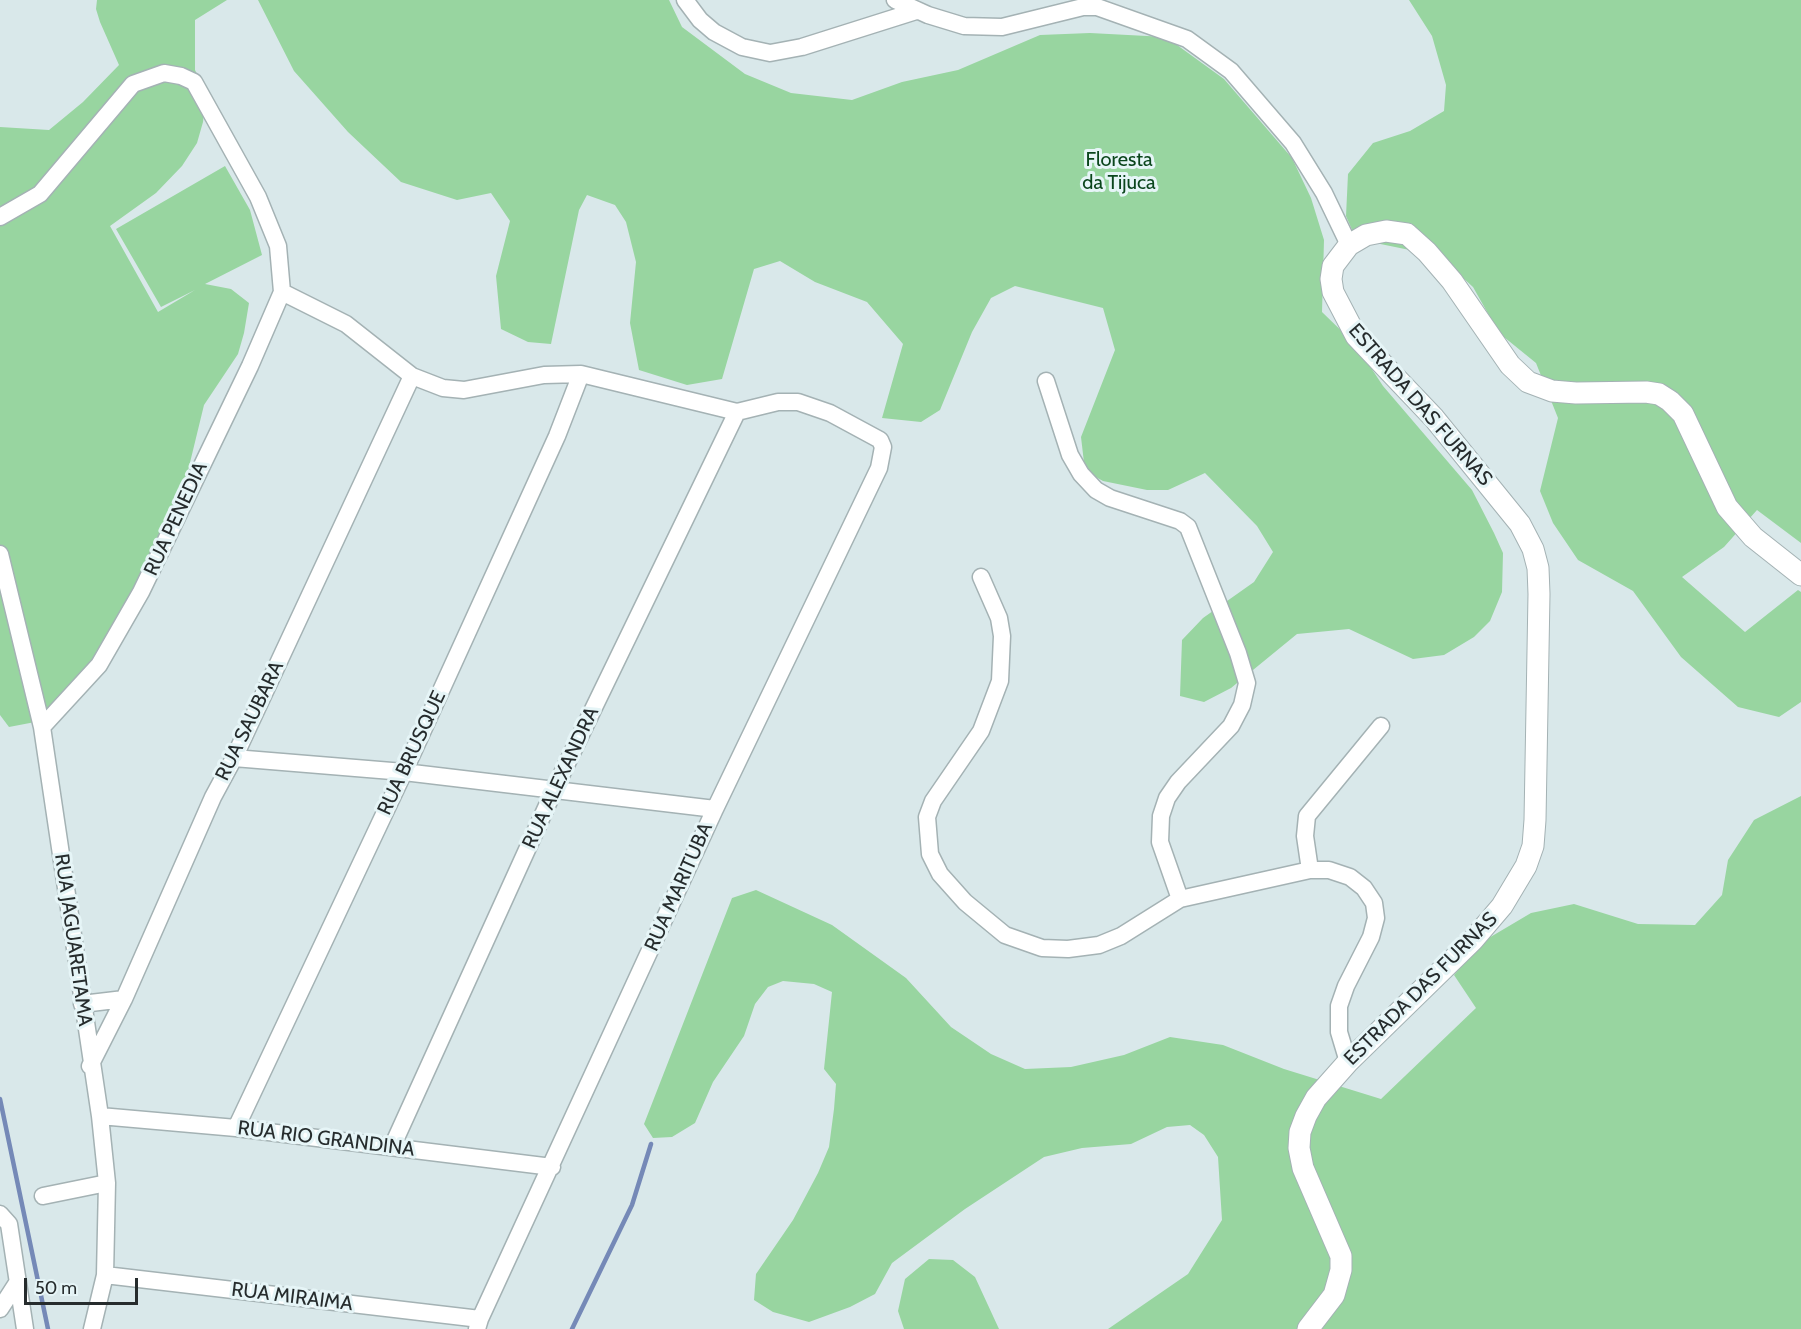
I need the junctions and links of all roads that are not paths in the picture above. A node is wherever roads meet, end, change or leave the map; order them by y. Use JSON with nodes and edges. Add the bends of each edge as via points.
{"nodes":[{"id":1,"x":686,"y":0,"type":"edge"},
{"id":2,"x":895,"y":0,"type":"edge"},
{"id":3,"x":916,"y":11,"type":"junction"},
{"id":4,"x":0,"y":217,"type":"edge"},
{"id":5,"x":1349,"y":244,"type":"junction"},
{"id":6,"x":282,"y":292,"type":"junction"},
{"id":7,"x":581,"y":374,"type":"junction"},
{"id":8,"x":412,"y":376,"type":"junction"},
{"id":9,"x":1046,"y":381,"type":"dead end"},
{"id":10,"x":737,"y":412,"type":"junction"},
{"id":11,"x":0,"y":554,"type":"edge"},
{"id":12,"x":1801,"y":575,"type":"edge"},
{"id":13,"x":981,"y":577,"type":"dead end"},
{"id":14,"x":1381,"y":726,"type":"dead end"},
{"id":15,"x":42,"y":727,"type":"junction"},
{"id":16,"x":234,"y":758,"type":"junction"},
{"id":17,"x":404,"y":772,"type":"junction"},
{"id":18,"x":555,"y":788,"type":"junction"},
{"id":19,"x":715,"y":809,"type":"junction"},
{"id":20,"x":1310,"y":870,"type":"junction"},
{"id":21,"x":1180,"y":899,"type":"junction"},
{"id":22,"x":124,"y":999,"type":"junction"},
{"id":23,"x":82,"y":1004,"type":"junction"},
{"id":24,"x":1348,"y":1062,"type":"junction"},
{"id":25,"x":90,"y":1066,"type":"junction"},
{"id":26,"x":100,"y":1116,"type":"junction"},
{"id":27,"x":236,"y":1128,"type":"junction"},
{"id":28,"x":392,"y":1147,"type":"junction"},
{"id":29,"x":552,"y":1167,"type":"junction"},
{"id":30,"x":107,"y":1183,"type":"junction"},
{"id":31,"x":43,"y":1196,"type":"dead end"},
{"id":32,"x":0,"y":1214,"type":"edge"},
{"id":33,"x":105,"y":1275,"type":"junction"},
{"id":34,"x":17,"y":1283,"type":"junction"},
{"id":35,"x":0,"y":1309,"type":"edge"},
{"id":36,"x":478,"y":1324,"type":"edge"},
{"id":37,"x":25,"y":1329,"type":"edge"},
{"id":38,"x":92,"y":1329,"type":"edge"},
{"id":39,"x":1308,"y":1329,"type":"edge"}],
"edges":[{"from":1,"to":3,"type":"street","via":[[714,32],[742,47],[770,52],[802,48]]},
{"from":2,"to":3,"type":"street"},
{"from":3,"to":5,"type":"street","via":[[964,26],[1002,27],[1097,7],[1187,39],[1231,71],[1293,142]]},
{"from":4,"to":6,"type":"street","via":[[40,194],[133,84],[164,73],[181,76],[194,82],[258,197],[278,246]]},
{"from":5,"to":12,"type":"main road","via":[[1386,231],[1407,234],[1452,281],[1510,364],[1528,382],[1552,391],[1646,392],[1670,401],[1683,414],[1727,507],[1753,537]]},
{"from":5,"to":24,"type":"main road","name":"ESTRADA DAS FURNAS","via":[[1333,266],[1330,279],[1339,309],[1356,336],[1434,418],[1520,524],[1533,549],[1539,594],[1536,820],[1527,866],[1503,906],[1473,940]]},
{"from":6,"to":8,"type":"street","via":[[346,324]]},
{"from":6,"to":15,"type":"street","name":"RUA PENEDIA","via":[[141,592],[99,665]]},
{"from":7,"to":8,"type":"street","via":[[544,375],[464,390],[443,388]]},
{"from":7,"to":10,"type":"street"},
{"from":7,"to":17,"type":"street","name":"RUA BRUSQUE","via":[[557,436]]},
{"from":8,"to":16,"type":"street","name":"RUA SAUBARA"},
{"from":9,"to":21,"type":"street","via":[[1070,455],[1096,490],[1188,527],[1247,683],[1231,726],[1178,782],[1161,816],[1160,842]]},
{"from":10,"to":18,"type":"street","name":"RUA ALEXANDRA"},
{"from":10,"to":19,"type":"street","name":"RUA MARITUBA","via":[[778,402],[798,402],[830,413],[880,440],[883,447],[879,468]]},
{"from":11,"to":15,"type":"street","name":"RUA JAGUARETAMA"},
{"from":13,"to":21,"type":"street","via":[[999,618],[1000,681],[981,731],[933,801],[927,817],[930,854],[940,874],[965,902],[1005,935],[1042,948],[1100,945]]},
{"from":14,"to":20,"type":"street","via":[[1307,816],[1305,836]]},
{"from":15,"to":23,"type":"street","name":"RUA JAGUARETAMA"},
{"from":16,"to":17,"type":"street"},
{"from":16,"to":22,"type":"street","name":"RUA SAUBARA"},
{"from":17,"to":18,"type":"street"},
{"from":17,"to":27,"type":"street","name":"RUA BRUSQUE"},
{"from":18,"to":19,"type":"street"},
{"from":18,"to":28,"type":"street","name":"RUA ALEXANDRA"},
{"from":19,"to":29,"type":"street","name":"RUA MARITUBA"},
{"from":20,"to":21,"type":"street"},
{"from":20,"to":24,"type":"street","via":[[1329,870],[1350,877],[1374,903],[1376,918],[1371,937],[1339,1006],[1339,1032]]},
{"from":22,"to":23,"type":"street"},
{"from":22,"to":25,"type":"street","name":"RUA SAUBARA"},
{"from":23,"to":25,"type":"street","name":"RUA JAGUARETAMA"},
{"from":24,"to":39,"type":"main road","name":"ESTRADA DAS FURNAS","via":[[1316,1098],[1300,1132],[1303,1168],[1341,1256],[1334,1295]]},
{"from":25,"to":26,"type":"street","name":"RUA JAGUARETAMA"},
{"from":26,"to":27,"type":"street","name":"RUA RIO GRANDINA"},
{"from":26,"to":30,"type":"street","name":"RUA JAGUARETAMA"},
{"from":27,"to":28,"type":"street","name":"RUA RIO GRANDINA"},
{"from":28,"to":29,"type":"street","name":"RUA RIO GRANDINA"},
{"from":29,"to":36,"type":"street","name":"RUA MARITUBA"},
{"from":30,"to":31,"type":"street"},
{"from":30,"to":33,"type":"street","name":"RUA JAGUARETAMA"},
{"from":32,"to":34,"type":"street","via":[[9,1224]]},
{"from":33,"to":36,"type":"street","name":"RUA MIRAIMA"},
{"from":33,"to":38,"type":"street","name":"RUA JAGUARETAMA"},
{"from":34,"to":35,"type":"street"},
{"from":34,"to":37,"type":"street"}]}
